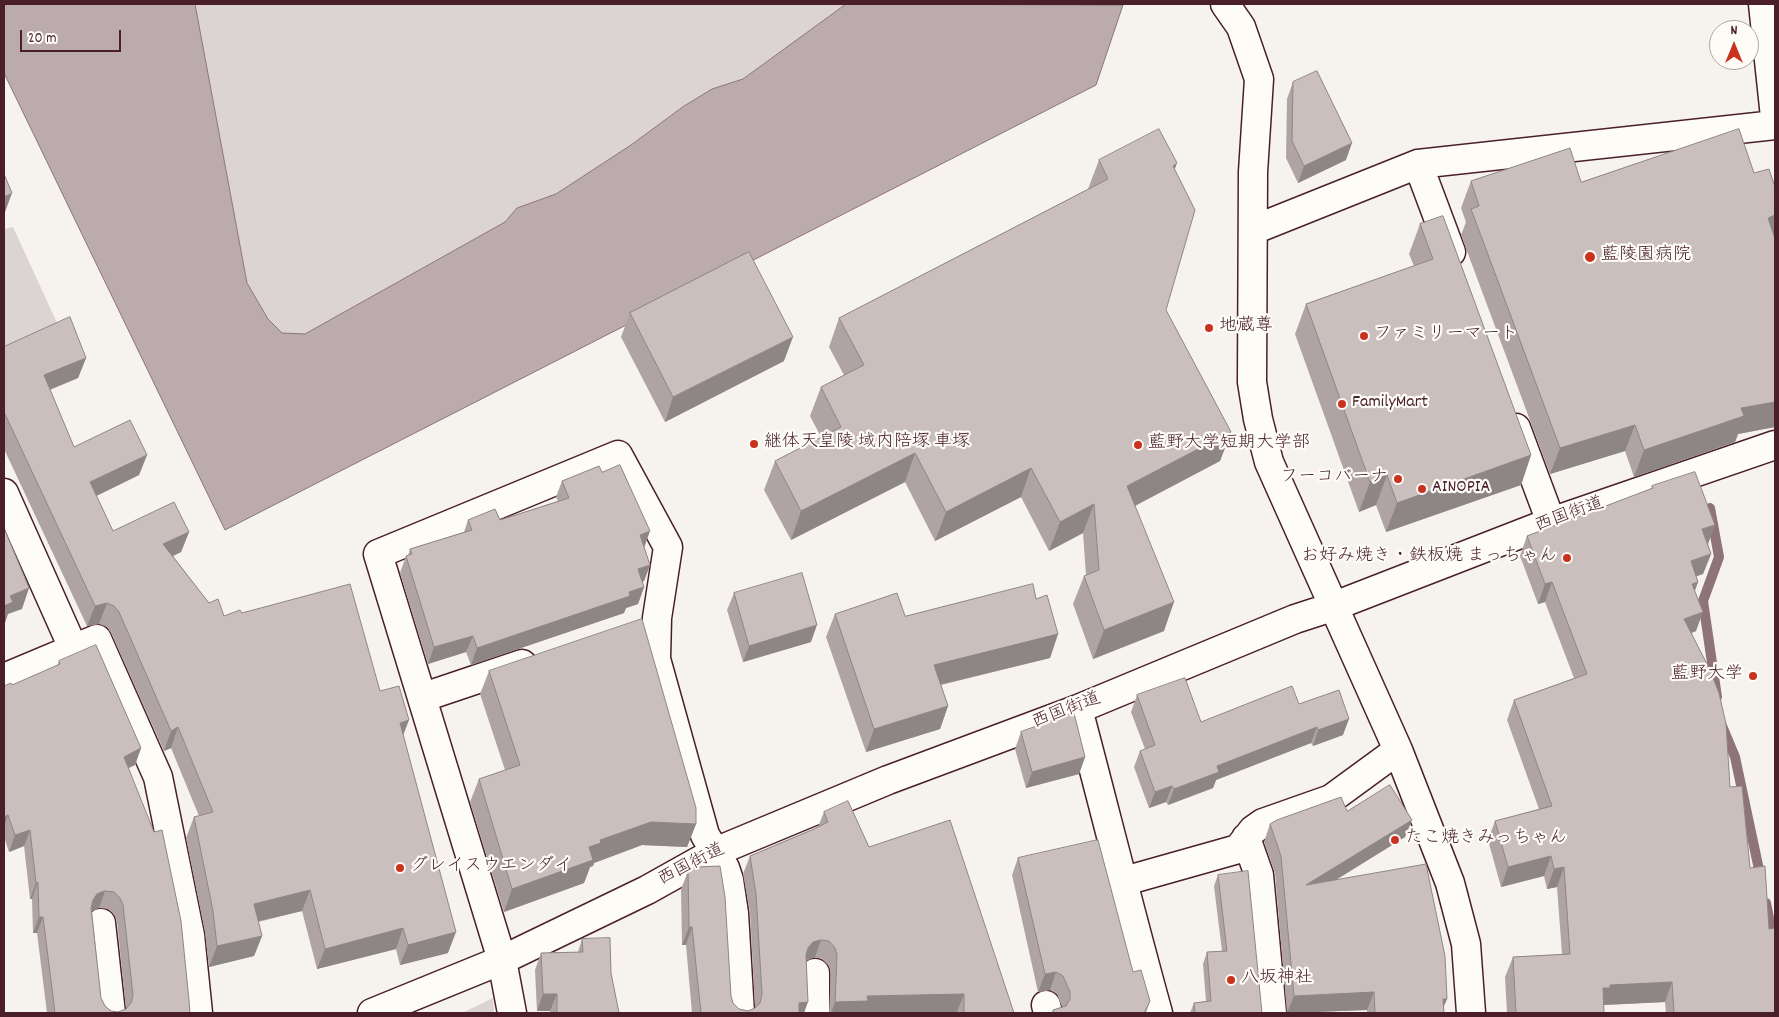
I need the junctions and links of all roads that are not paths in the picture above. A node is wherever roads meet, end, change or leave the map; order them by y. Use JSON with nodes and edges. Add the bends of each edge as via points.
{"nodes":[{"id":1,"x":1225,"y":4,"type":"edge"},
{"id":2,"x":1762,"y":4,"type":"edge"},
{"id":3,"x":1775,"y":117,"type":"edge"},
{"id":4,"x":1775,"y":125,"type":"edge"},
{"id":5,"x":1418,"y":164,"type":"junction"},
{"id":6,"x":1253,"y":230,"type":"junction"},
{"id":7,"x":1459,"y":274,"type":"edge"},
{"id":8,"x":1506,"y":402,"type":"edge"},
{"id":9,"x":1775,"y":445,"type":"edge"},
{"id":10,"x":4,"y":493,"type":"edge"},
{"id":11,"x":1551,"y":522,"type":"junction"},
{"id":12,"x":1332,"y":607,"type":"junction"},
{"id":13,"x":657,"y":618,"type":"junction"},
{"id":14,"x":629,"y":627,"type":"edge"},
{"id":15,"x":74,"y":650,"type":"junction"},
{"id":16,"x":545,"y":656,"type":"edge"},
{"id":17,"x":4,"y":678,"type":"edge"},
{"id":18,"x":424,"y":698,"type":"junction"},
{"id":19,"x":1078,"y":709,"type":"junction"},
{"id":20,"x":1398,"y":750,"type":"junction"},
{"id":21,"x":1246,"y":838,"type":"junction"},
{"id":22,"x":715,"y":852,"type":"junction"},
{"id":23,"x":1121,"y":882,"type":"junction"},
{"id":24,"x":101,"y":924,"type":"dead end"},
{"id":25,"x":502,"y":960,"type":"junction"},
{"id":26,"x":815,"y":973,"type":"dead end"},
{"id":27,"x":110,"y":1013,"type":"edge"},
{"id":28,"x":198,"y":1013,"type":"edge"},
{"id":29,"x":372,"y":1013,"type":"edge"},
{"id":30,"x":512,"y":1013,"type":"edge"},
{"id":31,"x":740,"y":1013,"type":"edge"},
{"id":32,"x":815,"y":1013,"type":"edge"},
{"id":33,"x":1158,"y":1013,"type":"edge"},
{"id":34,"x":1272,"y":1013,"type":"edge"},
{"id":35,"x":1471,"y":1013,"type":"edge"}],
"edges":[{"from":1,"to":6,"type":"street","via":[[1241,27],[1259,79]]},
{"from":2,"to":3,"type":"street"},
{"from":4,"to":5,"type":"street"},
{"from":5,"to":6,"type":"street"},
{"from":5,"to":7,"type":"street"},
{"from":6,"to":12,"type":"street","via":[[1252,382],[1258,419],[1269,462]]},
{"from":8,"to":11,"type":"street"},
{"from":9,"to":11,"type":"street","name":"西国街道"},
{"from":10,"to":15,"type":"street"},
{"from":11,"to":12,"type":"street","name":"西国街道"},
{"from":12,"to":19,"type":"street","name":"西国街道","via":[[1295,619]]},
{"from":12,"to":20,"type":"street"},
{"from":13,"to":14,"type":"street"},
{"from":13,"to":18,"type":"street","via":[[668,547],[618,455],[378,554]]},
{"from":13,"to":22,"type":"street","via":[[656,659],[705,835]]},
{"from":15,"to":17,"type":"street"},
{"from":15,"to":28,"type":"street","via":[[97,639],[158,777],[190,935]]},
{"from":16,"to":18,"type":"street"},
{"from":18,"to":25,"type":"street"},
{"from":19,"to":22,"type":"street","name":"西国街道","via":[[888,780]]},
{"from":19,"to":23,"type":"street"},
{"from":20,"to":21,"type":"street","via":[[1331,799],[1263,823]]},
{"from":20,"to":35,"type":"street","via":[[1461,919],[1467,951]]},
{"from":21,"to":23,"type":"street","via":[[1238,849]]},
{"from":21,"to":34,"type":"street","via":[[1259,876]]},
{"from":22,"to":25,"type":"street","name":"西国街道","via":[[647,890]]},
{"from":22,"to":31,"type":"street","via":[[725,868],[732,895]]},
{"from":23,"to":33,"type":"street"},
{"from":24,"to":27,"type":"street"},
{"from":25,"to":29,"type":"street","name":"西国街道"},
{"from":25,"to":30,"type":"street"},
{"from":26,"to":32,"type":"street"}]}
